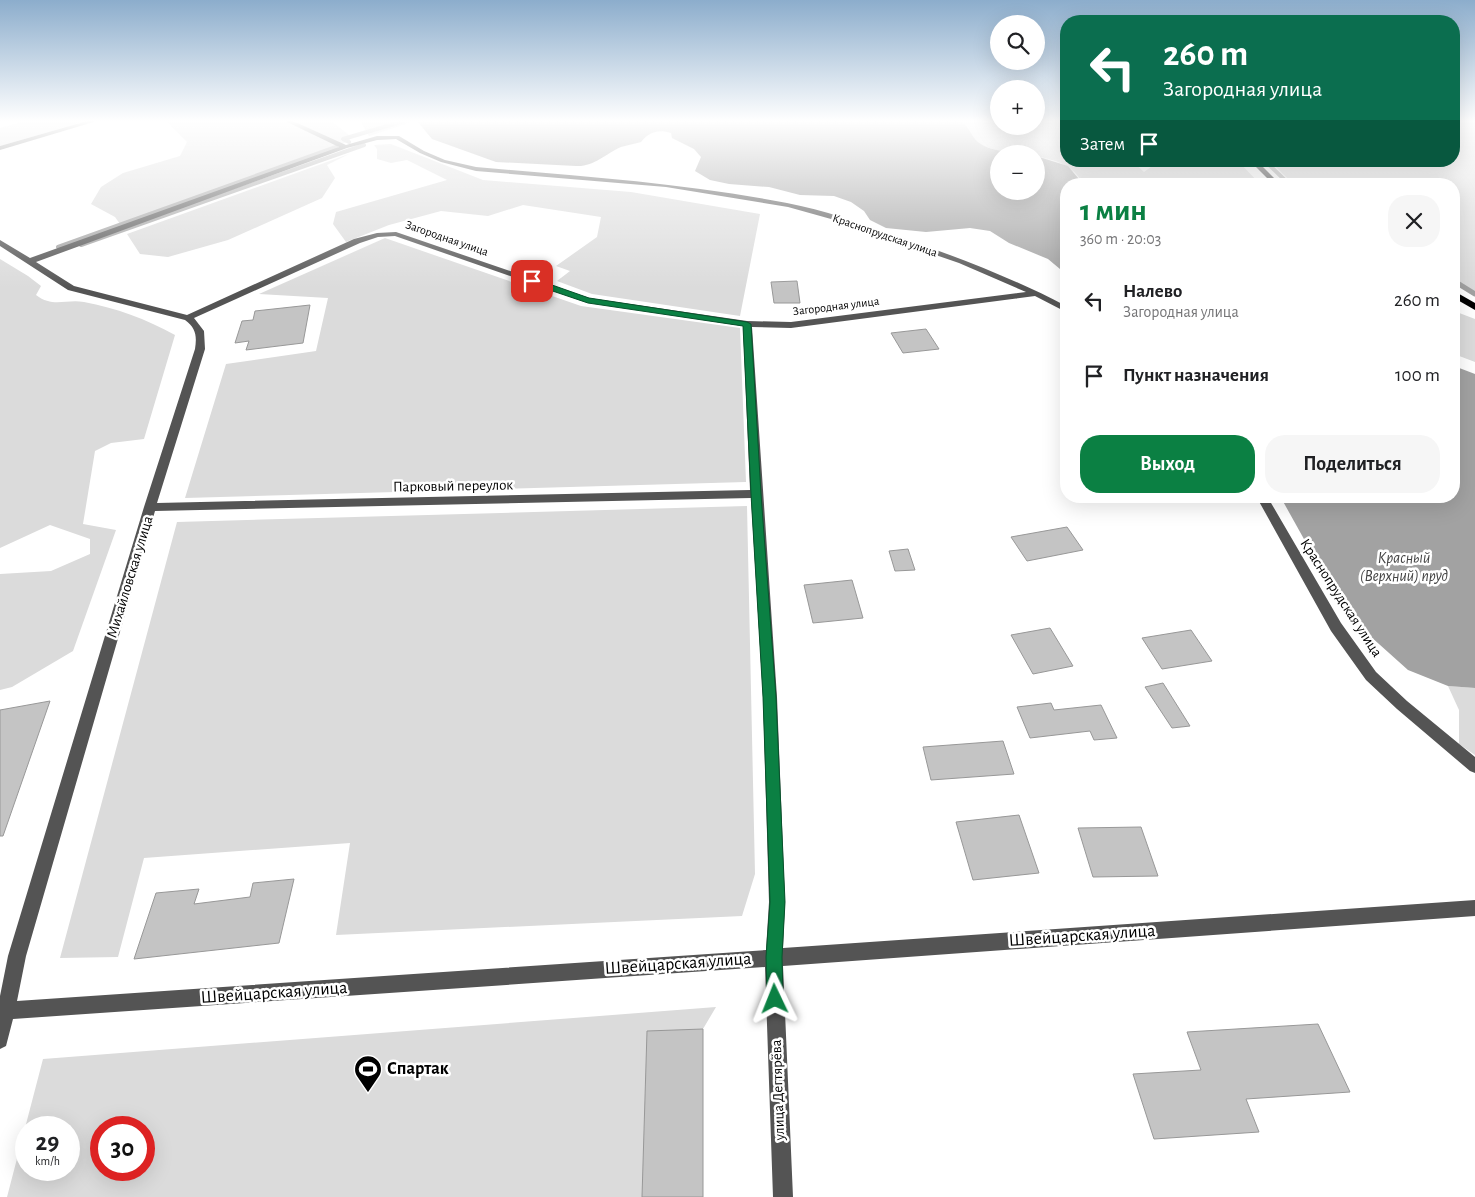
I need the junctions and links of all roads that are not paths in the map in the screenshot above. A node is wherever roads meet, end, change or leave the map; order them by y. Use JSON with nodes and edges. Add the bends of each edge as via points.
{"nodes":[{"id":1,"x":262,"y":177,"type":"edge"},
{"id":2,"x":571,"y":177,"type":"edge"},
{"id":3,"x":2,"y":244,"type":"edge"},
{"id":4,"x":30,"y":261,"type":"junction"},
{"id":5,"x":1036,"y":293,"type":"junction"},
{"id":6,"x":1460,"y":298,"type":"edge"},
{"id":7,"x":1060,"y":306,"type":"edge"},
{"id":8,"x":1475,"y":307,"type":"edge"},
{"id":9,"x":188,"y":318,"type":"junction"},
{"id":10,"x":747,"y":324,"type":"junction"},
{"id":11,"x":756,"y":494,"type":"junction"},
{"id":12,"x":1264,"y":503,"type":"edge"},
{"id":13,"x":150,"y":507,"type":"junction"},
{"id":14,"x":1475,"y":766,"type":"edge"},
{"id":15,"x":1475,"y":908,"type":"edge"},
{"id":16,"x":774,"y":957,"type":"junction"},
{"id":17,"x":3,"y":1011,"type":"edge"},
{"id":18,"x":0,"y":1040,"type":"edge"},
{"id":19,"x":783,"y":1197,"type":"edge"}],
"edges":[{"from":1,"to":4,"type":"street","name":"Краснопрудская улица"},
{"from":2,"to":5,"type":"street","name":"Краснопрудская улица","via":[[658,184],[788,205],[834,217],[962,261]]},
{"from":3,"to":4,"type":"street"},
{"from":4,"to":9,"type":"street","via":[[71,288]]},
{"from":5,"to":7,"type":"street","name":"Краснопрудская улица"},
{"from":5,"to":10,"type":"street","name":"Загородная улица","via":[[791,325]]},
{"from":6,"to":8,"type":"main road"},
{"from":9,"to":10,"type":"street","name":"Загородная улица","via":[[357,241],[387,234],[402,236],[588,300]]},
{"from":9,"to":13,"type":"street","name":"Михайловская улица","via":[[200,329],[200,349]]},
{"from":10,"to":11,"type":"street","name":"улица Дегтярёва"},
{"from":11,"to":13,"type":"street","name":"Парковый переулок"},
{"from":11,"to":16,"type":"street","name":"улица Дегтярёва","via":[[770,697],[778,902]]},
{"from":12,"to":14,"type":"street","name":"Краснопрудская улица","via":[[1336,627],[1372,676]]},
{"from":13,"to":17,"type":"street","name":"Михайловская улица"},
{"from":15,"to":16,"type":"street","name":"Швейцарская улица"},
{"from":16,"to":17,"type":"street","name":"Швейцарская улица"},
{"from":16,"to":19,"type":"street","name":"улица Дегтярёва"},
{"from":17,"to":18,"type":"street","name":"Михайловская улица"}]}
